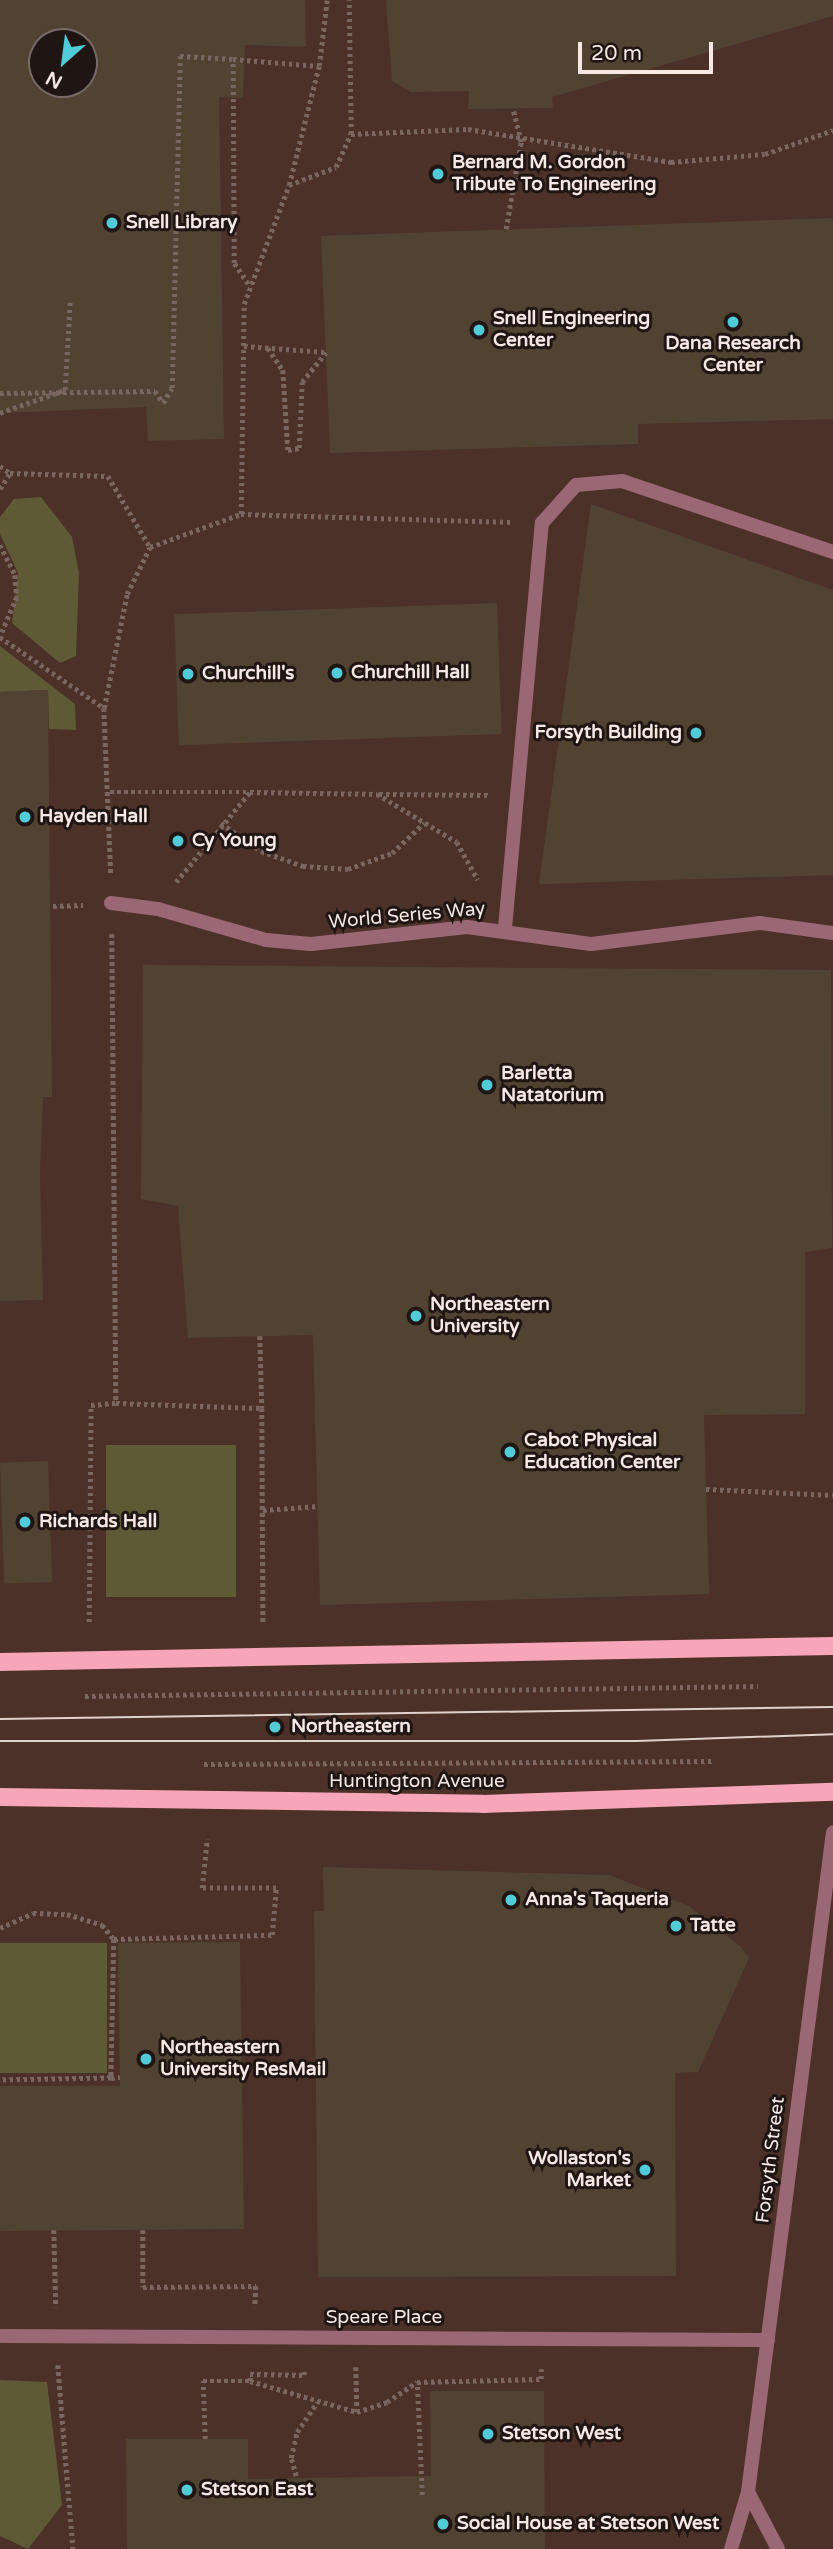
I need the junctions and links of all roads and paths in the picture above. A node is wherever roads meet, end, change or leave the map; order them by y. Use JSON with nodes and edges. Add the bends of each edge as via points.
{"nodes":[{"id":1,"x":327,"y":0,"type":"edge"},
{"id":2,"x":349,"y":0,"type":"edge"},
{"id":3,"x":233,"y":59,"type":"junction"},
{"id":4,"x":319,"y":66,"type":"junction"},
{"id":5,"x":513,"y":108,"type":"dead end"},
{"id":6,"x":833,"y":130,"type":"edge"},
{"id":7,"x":351,"y":134,"type":"junction"},
{"id":8,"x":521,"y":142,"type":"junction"},
{"id":9,"x":289,"y":185,"type":"junction"},
{"id":10,"x":506,"y":229,"type":"dead end"},
{"id":11,"x":248,"y":284,"type":"junction"},
{"id":12,"x":69,"y":300,"type":"dead end"},
{"id":13,"x":243,"y":346,"type":"junction"},
{"id":14,"x":268,"y":348,"type":"junction"},
{"id":15,"x":65,"y":390,"type":"junction"},
{"id":16,"x":0,"y":393,"type":"edge"},
{"id":17,"x":0,"y":413,"type":"edge"},
{"id":18,"x":0,"y":466,"type":"edge"},
{"id":19,"x":10,"y":473,"type":"junction"},
{"id":20,"x":0,"y":489,"type":"edge"},
{"id":21,"x":241,"y":514,"type":"junction"},
{"id":22,"x":542,"y":523,"type":"junction"},
{"id":23,"x":0,"y":545,"type":"edge"},
{"id":24,"x":150,"y":547,"type":"junction"},
{"id":25,"x":833,"y":552,"type":"edge"},
{"id":26,"x":0,"y":637,"type":"edge"},
{"id":27,"x":104,"y":708,"type":"junction"},
{"id":28,"x":250,"y":792,"type":"junction"},
{"id":29,"x":110,"y":793,"type":"junction"},
{"id":30,"x":377,"y":794,"type":"junction"},
{"id":31,"x":514,"y":795,"type":"junction"},
{"id":32,"x":424,"y":822,"type":"junction"},
{"id":33,"x":221,"y":823,"type":"junction"},
{"id":34,"x":111,"y":904,"type":"junction"},
{"id":35,"x":158,"y":909,"type":"junction"},
{"id":36,"x":505,"y":928,"type":"junction"},
{"id":37,"x":833,"y":933,"type":"edge"},
{"id":38,"x":260,"y":1336,"type":"dead end"},
{"id":39,"x":116,"y":1403,"type":"junction"},
{"id":40,"x":262,"y":1408,"type":"junction"},
{"id":41,"x":706,"y":1489,"type":"dead end"},
{"id":42,"x":833,"y":1495,"type":"edge"},
{"id":43,"x":318,"y":1506,"type":"dead end"},
{"id":44,"x":263,"y":1510,"type":"junction"},
{"id":45,"x":89,"y":1622,"type":"dead end"},
{"id":46,"x":263,"y":1622,"type":"dead end"},
{"id":47,"x":833,"y":1646,"type":"edge"},
{"id":48,"x":0,"y":1662,"type":"edge"},
{"id":49,"x":758,"y":1685,"type":"dead end"},
{"id":50,"x":77,"y":1696,"type":"dead end"},
{"id":51,"x":723,"y":1760,"type":"dead end"},
{"id":52,"x":195,"y":1764,"type":"dead end"},
{"id":53,"x":833,"y":1791,"type":"edge"},
{"id":54,"x":0,"y":1797,"type":"edge"},
{"id":55,"x":833,"y":1832,"type":"edge"},
{"id":56,"x":207,"y":1839,"type":"dead end"},
{"id":57,"x":0,"y":1928,"type":"edge"},
{"id":58,"x":114,"y":1939,"type":"junction"},
{"id":59,"x":120,"y":2077,"type":"dead end"},
{"id":60,"x":111,"y":2078,"type":"junction"},
{"id":61,"x":0,"y":2080,"type":"edge"},
{"id":62,"x":54,"y":2230,"type":"dead end"},
{"id":63,"x":143,"y":2230,"type":"dead end"},
{"id":64,"x":0,"y":2336,"type":"edge"},
{"id":65,"x":254,"y":2336,"type":"junction"},
{"id":66,"x":56,"y":2339,"type":"junction"},
{"id":67,"x":768,"y":2340,"type":"junction"},
{"id":68,"x":304,"y":2367,"type":"dead end"},
{"id":69,"x":356,"y":2367,"type":"dead end"},
{"id":70,"x":541,"y":2379,"type":"dead end"},
{"id":71,"x":250,"y":2381,"type":"junction"},
{"id":72,"x":417,"y":2382,"type":"junction"},
{"id":73,"x":317,"y":2402,"type":"junction"},
{"id":74,"x":357,"y":2412,"type":"junction"},
{"id":75,"x":205,"y":2439,"type":"dead end"},
{"id":76,"x":296,"y":2476,"type":"dead end"},
{"id":77,"x":748,"y":2492,"type":"junction"},
{"id":78,"x":422,"y":2495,"type":"dead end"},
{"id":79,"x":73,"y":2549,"type":"edge"},
{"id":80,"x":731,"y":2549,"type":"edge"},
{"id":81,"x":778,"y":2549,"type":"edge"}],
"edges":[{"from":1,"to":4,"type":"path"},
{"from":2,"to":7,"type":"path"},
{"from":3,"to":4,"type":"path"},
{"from":3,"to":11,"type":"path","via":[[234,263]]},
{"from":3,"to":15,"type":"path","via":[[180,56],[172,388],[163,403],[155,391]]},
{"from":4,"to":9,"type":"path"},
{"from":5,"to":8,"type":"path"},
{"from":6,"to":8,"type":"path","via":[[765,153],[671,162]]},
{"from":7,"to":8,"type":"path","via":[[468,130]]},
{"from":7,"to":9,"type":"path","via":[[336,167]]},
{"from":8,"to":10,"type":"path"},
{"from":9,"to":11,"type":"path"},
{"from":11,"to":13,"type":"path"},
{"from":12,"to":15,"type":"path"},
{"from":13,"to":14,"type":"path"},
{"from":13,"to":21,"type":"path"},
{"from":14,"to":14,"type":"path","via":[[283,370],[288,450],[299,448],[302,382],[326,352]]},
{"from":15,"to":16,"type":"path"},
{"from":15,"to":17,"type":"path"},
{"from":18,"to":19,"type":"path"},
{"from":19,"to":20,"type":"path"},
{"from":19,"to":24,"type":"path","via":[[108,476]]},
{"from":21,"to":22,"type":"path"},
{"from":21,"to":24,"type":"path"},
{"from":22,"to":25,"type":"street","via":[[576,485],[622,481]]},
{"from":22,"to":31,"type":"street"},
{"from":23,"to":26,"type":"path","via":[[15,575],[17,597]]},
{"from":24,"to":27,"type":"path","via":[[127,594]]},
{"from":26,"to":27,"type":"path"},
{"from":27,"to":29,"type":"path"},
{"from":28,"to":29,"type":"path"},
{"from":28,"to":30,"type":"path"},
{"from":28,"to":33,"type":"path"},
{"from":29,"to":34,"type":"path"},
{"from":30,"to":31,"type":"path"},
{"from":30,"to":32,"type":"path"},
{"from":31,"to":36,"type":"street"},
{"from":32,"to":33,"type":"path","via":[[393,853],[348,869],[303,866],[261,851]]},
{"from":32,"to":36,"type":"path","via":[[457,842]]},
{"from":33,"to":35,"type":"path"},
{"from":34,"to":35,"type":"street","name":"World Series Way"},
{"from":34,"to":39,"type":"path"},
{"from":35,"to":36,"type":"street","name":"World Series Way","via":[[266,940],[311,944]]},
{"from":36,"to":37,"type":"street","name":"World Series Way","via":[[591,944],[760,923]]},
{"from":38,"to":40,"type":"path"},
{"from":39,"to":40,"type":"path"},
{"from":39,"to":45,"type":"path","via":[[91,1405]]},
{"from":40,"to":44,"type":"path"},
{"from":41,"to":42,"type":"path"},
{"from":43,"to":44,"type":"path"},
{"from":44,"to":46,"type":"path"},
{"from":47,"to":48,"type":"main road"},
{"from":49,"to":50,"type":"path"},
{"from":51,"to":52,"type":"path"},
{"from":53,"to":54,"type":"main road","name":"Huntington Avenue","via":[[483,1804]]},
{"from":55,"to":67,"type":"street","name":"Forsyth Street"},
{"from":56,"to":58,"type":"path","via":[[202,1888],[276,1888],[272,1935]]},
{"from":57,"to":58,"type":"path","via":[[25,1915],[58,1913],[86,1917]]},
{"from":58,"to":60,"type":"path"},
{"from":59,"to":60,"type":"path"},
{"from":60,"to":61,"type":"path"},
{"from":62,"to":66,"type":"path"},
{"from":63,"to":65,"type":"path","via":[[143,2287],[256,2286]]},
{"from":64,"to":66,"type":"street","name":"Speare Place"},
{"from":65,"to":66,"type":"street","name":"Speare Place"},
{"from":65,"to":67,"type":"street","name":"Speare Place"},
{"from":66,"to":79,"type":"path"},
{"from":67,"to":77,"type":"street","name":"Forsyth Street"},
{"from":68,"to":71,"type":"path","via":[[304,2375],[250,2374]]},
{"from":69,"to":74,"type":"path"},
{"from":70,"to":72,"type":"path"},
{"from":71,"to":73,"type":"path"},
{"from":71,"to":75,"type":"path","via":[[203,2381]]},
{"from":72,"to":74,"type":"path","via":[[387,2402]]},
{"from":72,"to":78,"type":"path"},
{"from":73,"to":74,"type":"path"},
{"from":73,"to":76,"type":"path","via":[[297,2432],[291,2458]]},
{"from":77,"to":80,"type":"street","name":"Forsyth Street"},
{"from":77,"to":81,"type":"street"}]}
